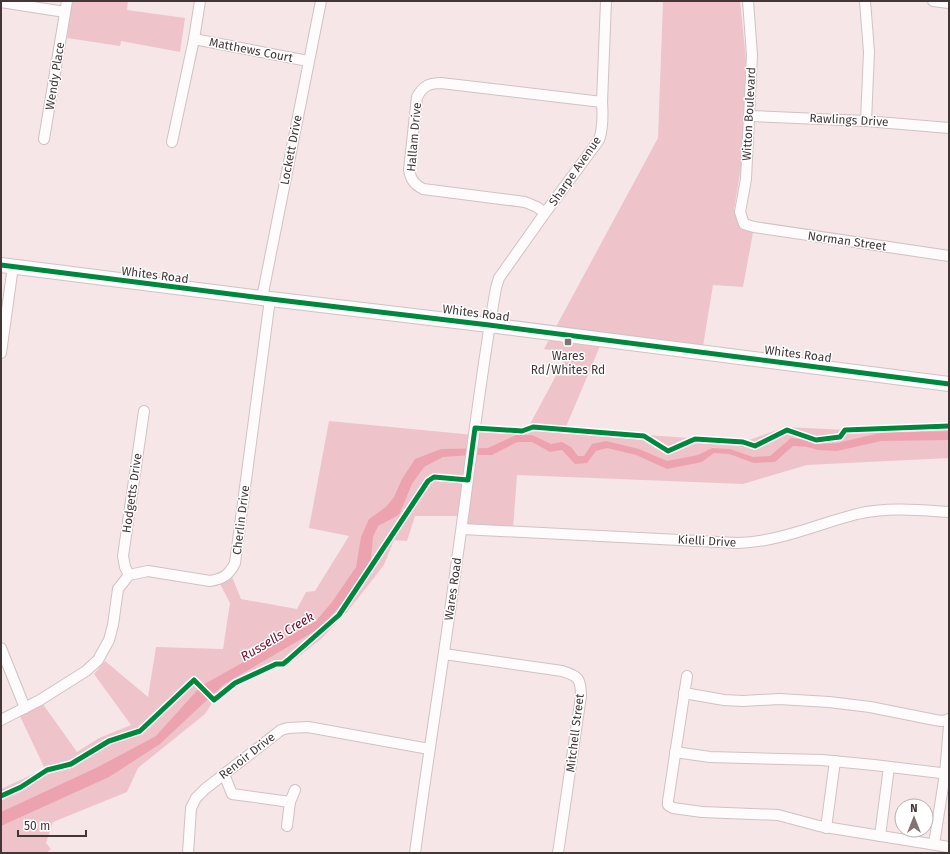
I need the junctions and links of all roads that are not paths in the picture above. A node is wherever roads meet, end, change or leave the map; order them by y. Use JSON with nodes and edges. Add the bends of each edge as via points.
{"nodes":[{"id":1,"x":67,"y":1,"type":"edge"},
{"id":2,"x":200,"y":1,"type":"edge"},
{"id":3,"x":321,"y":1,"type":"edge"},
{"id":4,"x":606,"y":1,"type":"edge"},
{"id":5,"x":748,"y":1,"type":"edge"},
{"id":6,"x":865,"y":1,"type":"edge"},
{"id":7,"x":932,"y":1,"type":"edge"},
{"id":8,"x":1,"y":2,"type":"edge"},
{"id":9,"x":949,"y":3,"type":"edge"},
{"id":10,"x":65,"y":12,"type":"junction"},
{"id":11,"x":194,"y":39,"type":"junction"},
{"id":12,"x":308,"y":61,"type":"junction"},
{"id":13,"x":602,"y":102,"type":"junction"},
{"id":14,"x":750,"y":116,"type":"junction"},
{"id":15,"x":866,"y":121,"type":"junction"},
{"id":16,"x":949,"y":128,"type":"edge"},
{"id":17,"x":44,"y":139,"type":"dead end"},
{"id":18,"x":172,"y":142,"type":"dead end"},
{"id":19,"x":545,"y":213,"type":"junction"},
{"id":20,"x":746,"y":225,"type":"joint"},
{"id":21,"x":949,"y":256,"type":"edge"},
{"id":22,"x":7,"y":266,"type":"edge"},
{"id":23,"x":266,"y":299,"type":"junction"},
{"id":24,"x":489,"y":325,"type":"junction"},
{"id":25,"x":1,"y":354,"type":"edge"},
{"id":26,"x":949,"y":384,"type":"edge"},
{"id":27,"x":144,"y":411,"type":"dead end"},
{"id":28,"x":949,"y":512,"type":"edge"},
{"id":29,"x":462,"y":529,"type":"junction"},
{"id":30,"x":129,"y":575,"type":"junction"},
{"id":31,"x":1,"y":648,"type":"edge"},
{"id":32,"x":444,"y":654,"type":"junction"},
{"id":33,"x":687,"y":676,"type":"dead end"},
{"id":34,"x":684,"y":693,"type":"junction"},
{"id":35,"x":25,"y":708,"type":"junction"},
{"id":36,"x":949,"y":719,"type":"edge"},
{"id":37,"x":1,"y":720,"type":"edge"},
{"id":38,"x":949,"y":726,"type":"edge"},
{"id":39,"x":429,"y":750,"type":"junction"},
{"id":40,"x":675,"y":752,"type":"junction"},
{"id":41,"x":835,"y":761,"type":"junction"},
{"id":42,"x":889,"y":767,"type":"junction"},
{"id":43,"x":224,"y":774,"type":"junction"},
{"id":44,"x":947,"y":774,"type":"edge"},
{"id":45,"x":295,"y":790,"type":"dead end"},
{"id":46,"x":290,"y":802,"type":"junction"},
{"id":47,"x":287,"y":826,"type":"dead end"},
{"id":48,"x":826,"y":828,"type":"junction"},
{"id":49,"x":880,"y":836,"type":"junction"},
{"id":50,"x":949,"y":847,"type":"edge"},
{"id":51,"x":936,"y":848,"type":"edge"},
{"id":52,"x":188,"y":853,"type":"edge"},
{"id":53,"x":415,"y":853,"type":"edge"},
{"id":54,"x":558,"y":853,"type":"edge"}],
"edges":[{"from":1,"to":10,"type":"street","name":"Wendy Place"},
{"from":2,"to":11,"type":"street","name":"Matthews Court"},
{"from":3,"to":12,"type":"street","name":"Lockett Drive"},
{"from":4,"to":13,"type":"street","name":"Sharpe Avenue"},
{"from":5,"to":14,"type":"street","name":"Witton Boulevard","via":[[752,55]]},
{"from":6,"to":15,"type":"street","via":[[869,52]]},
{"from":7,"to":9,"type":"street"},
{"from":8,"to":10,"type":"street"},
{"from":10,"to":17,"type":"street","name":"Wendy Place"},
{"from":11,"to":12,"type":"street","name":"Matthews Court"},
{"from":11,"to":18,"type":"street","name":"Matthews Court"},
{"from":12,"to":23,"type":"street","name":"Lockett Drive"},
{"from":13,"to":19,"type":"street","name":"Sharpe Avenue","via":[[599,140]]},
{"from":13,"to":19,"type":"street","name":"Hallam Drive","via":[[441,83],[425,86],[417,97],[409,170],[415,185],[525,202]]},
{"from":14,"to":15,"type":"street","name":"Rawlings Drive"},
{"from":14,"to":20,"type":"street","name":"Witton Boulevard","via":[[746,179],[740,212]]},
{"from":15,"to":16,"type":"street","name":"Rawlings Drive"},
{"from":19,"to":24,"type":"street","name":"Sharpe Avenue","via":[[500,278]]},
{"from":20,"to":21,"type":"street","name":"Norman Street"},
{"from":22,"to":23,"type":"street","name":"Whites Road"},
{"from":22,"to":25,"type":"street"},
{"from":23,"to":24,"type":"street","name":"Whites Road"},
{"from":23,"to":30,"type":"street","name":"Cherlin Drive","via":[[235,563],[225,577],[210,581],[148,571]]},
{"from":24,"to":26,"type":"street","name":"Whites Road"},
{"from":24,"to":29,"type":"street","name":"Wares Road"},
{"from":27,"to":30,"type":"street","name":"Hodgetts Drive","via":[[123,556]]},
{"from":28,"to":29,"type":"street","name":"Kielli Drive","via":[[892,509],[859,514],[755,542],[738,543]]},
{"from":29,"to":32,"type":"street","name":"Wares Road"},
{"from":30,"to":35,"type":"street","via":[[118,589],[111,633],[98,660],[86,671]]},
{"from":31,"to":35,"type":"street"},
{"from":32,"to":39,"type":"street","name":"Wares Road"},
{"from":32,"to":54,"type":"street","name":"Mitchell Street","via":[[562,671],[574,674],[578,678],[581,696]]},
{"from":33,"to":34,"type":"street"},
{"from":34,"to":36,"type":"street","via":[[743,701],[779,699],[829,702],[942,721]]},
{"from":34,"to":40,"type":"street"},
{"from":35,"to":37,"type":"street"},
{"from":38,"to":44,"type":"street"},
{"from":39,"to":43,"type":"street","name":"Renoir Drive","via":[[308,727],[288,728],[274,734]]},
{"from":39,"to":53,"type":"street","name":"Wares Road"},
{"from":40,"to":41,"type":"street","via":[[710,757]]},
{"from":40,"to":48,"type":"street","via":[[668,801],[668,805],[673,808],[702,812],[778,815]]},
{"from":41,"to":42,"type":"street"},
{"from":41,"to":48,"type":"street"},
{"from":42,"to":44,"type":"street"},
{"from":42,"to":49,"type":"street"},
{"from":43,"to":46,"type":"street","via":[[232,794]]},
{"from":43,"to":52,"type":"street","name":"Renoir Drive","via":[[205,789],[190,808]]},
{"from":44,"to":51,"type":"street"},
{"from":45,"to":46,"type":"street"},
{"from":46,"to":47,"type":"street"},
{"from":48,"to":49,"type":"street"},
{"from":49,"to":51,"type":"street"},
{"from":50,"to":51,"type":"street"}]}
